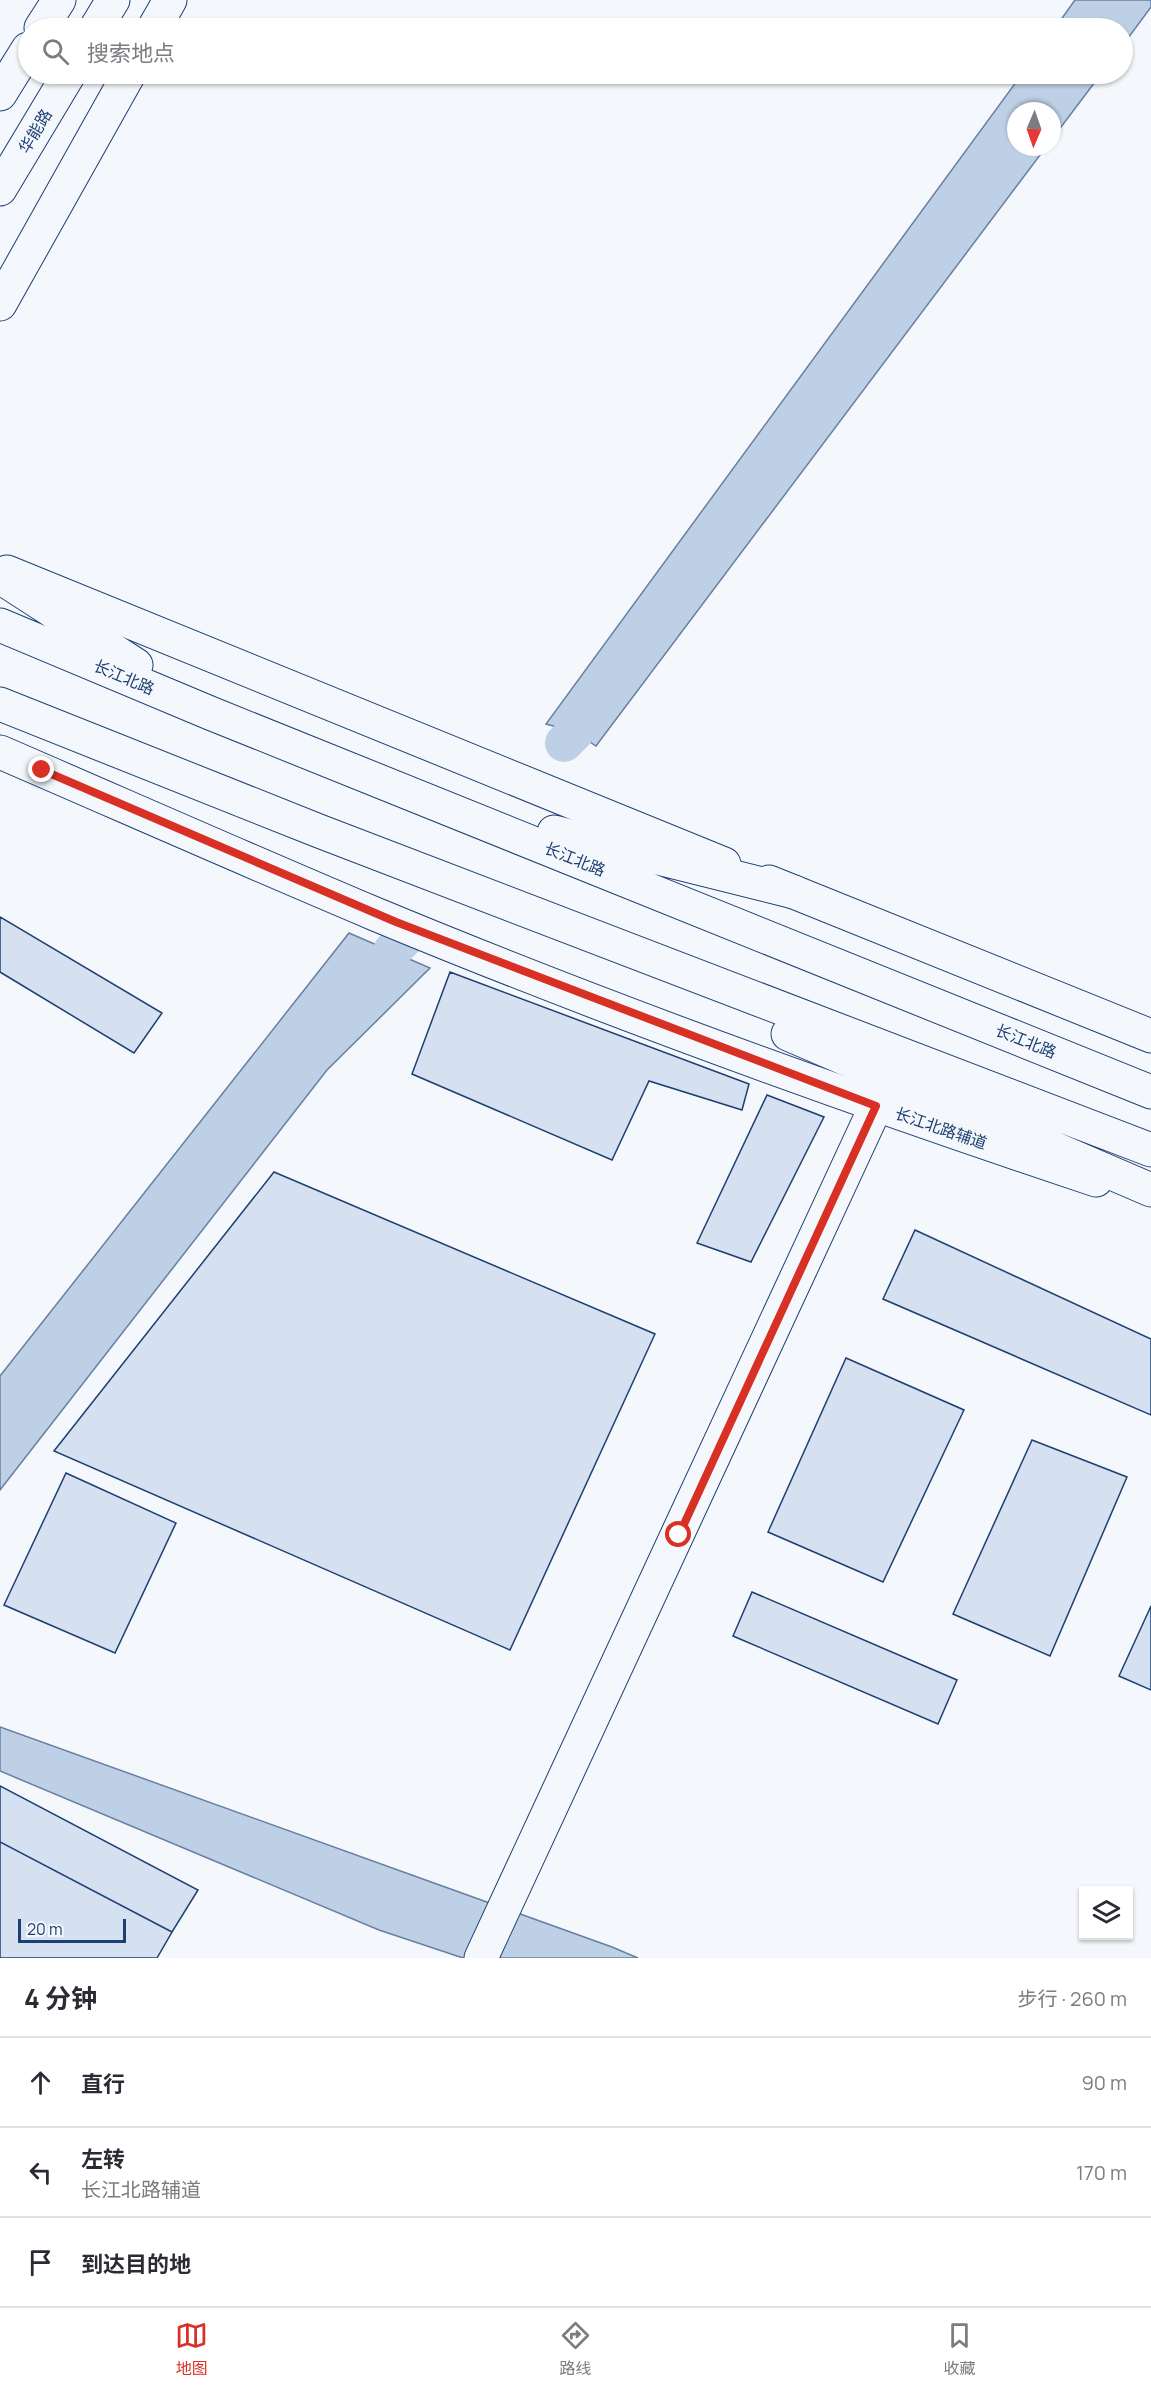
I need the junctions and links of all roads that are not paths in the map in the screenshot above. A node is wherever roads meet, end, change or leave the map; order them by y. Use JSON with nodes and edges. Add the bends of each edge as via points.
{"nodes":[{"id":1,"x":59,"y":0,"type":"edge"},
{"id":2,"x":113,"y":0,"type":"edge"},
{"id":3,"x":170,"y":0,"type":"edge"},
{"id":4,"x":47,"y":18,"type":"edge"},
{"id":5,"x":102,"y":18,"type":"edge"},
{"id":6,"x":160,"y":18,"type":"edge"},
{"id":7,"x":18,"y":65,"type":"edge"},
{"id":8,"x":63,"y":84,"type":"edge"},
{"id":9,"x":123,"y":84,"type":"edge"},
{"id":10,"x":0,"y":94,"type":"edge"},
{"id":11,"x":0,"y":189,"type":"edge"},
{"id":12,"x":0,"y":304,"type":"edge"},
{"id":13,"x":0,"y":569,"type":"edge"},
{"id":14,"x":0,"y":577,"type":"edge"},
{"id":15,"x":0,"y":625,"type":"edge"},
{"id":16,"x":0,"y":704,"type":"edge"},
{"id":17,"x":210,"y":713,"type":"junction"},
{"id":18,"x":0,"y":752,"type":"edge"},
{"id":19,"x":433,"y":801,"type":"junction"},
{"id":20,"x":319,"y":831,"type":"junction"},
{"id":21,"x":794,"y":892,"type":"junction"},
{"id":22,"x":1151,"y":1036,"type":"edge"},
{"id":23,"x":1151,"y":1092,"type":"edge"},
{"id":24,"x":876,"y":1106,"type":"junction"},
{"id":25,"x":1151,"y":1150,"type":"edge"},
{"id":26,"x":1151,"y":1190,"type":"edge"},
{"id":27,"x":1151,"y":1199,"type":"edge"},
{"id":28,"x":481,"y":1958,"type":"edge"}],
"edges":[{"from":1,"to":4,"type":"main road"},
{"from":2,"to":5,"type":"main road"},
{"from":3,"to":6,"type":"main road"},
{"from":7,"to":10,"type":"main road"},
{"from":8,"to":11,"type":"main road","name":"华能路"},
{"from":9,"to":12,"type":"main road"},
{"from":13,"to":21,"type":"main road"},
{"from":14,"to":17,"type":"main road"},
{"from":15,"to":17,"type":"main road","name":"长江北路"},
{"from":16,"to":20,"type":"main road"},
{"from":17,"to":19,"type":"main road","name":"长江北路"},
{"from":18,"to":24,"type":"main road","name":"长江北路辅道","via":[[386,918]]},
{"from":19,"to":21,"type":"main road"},
{"from":19,"to":23,"type":"main road","name":"长江北路"},
{"from":20,"to":25,"type":"main road"},
{"from":20,"to":26,"type":"main road"},
{"from":21,"to":22,"type":"main road"},
{"from":24,"to":27,"type":"main road","name":"长江北路辅道"},
{"from":24,"to":28,"type":"main road"}]}
